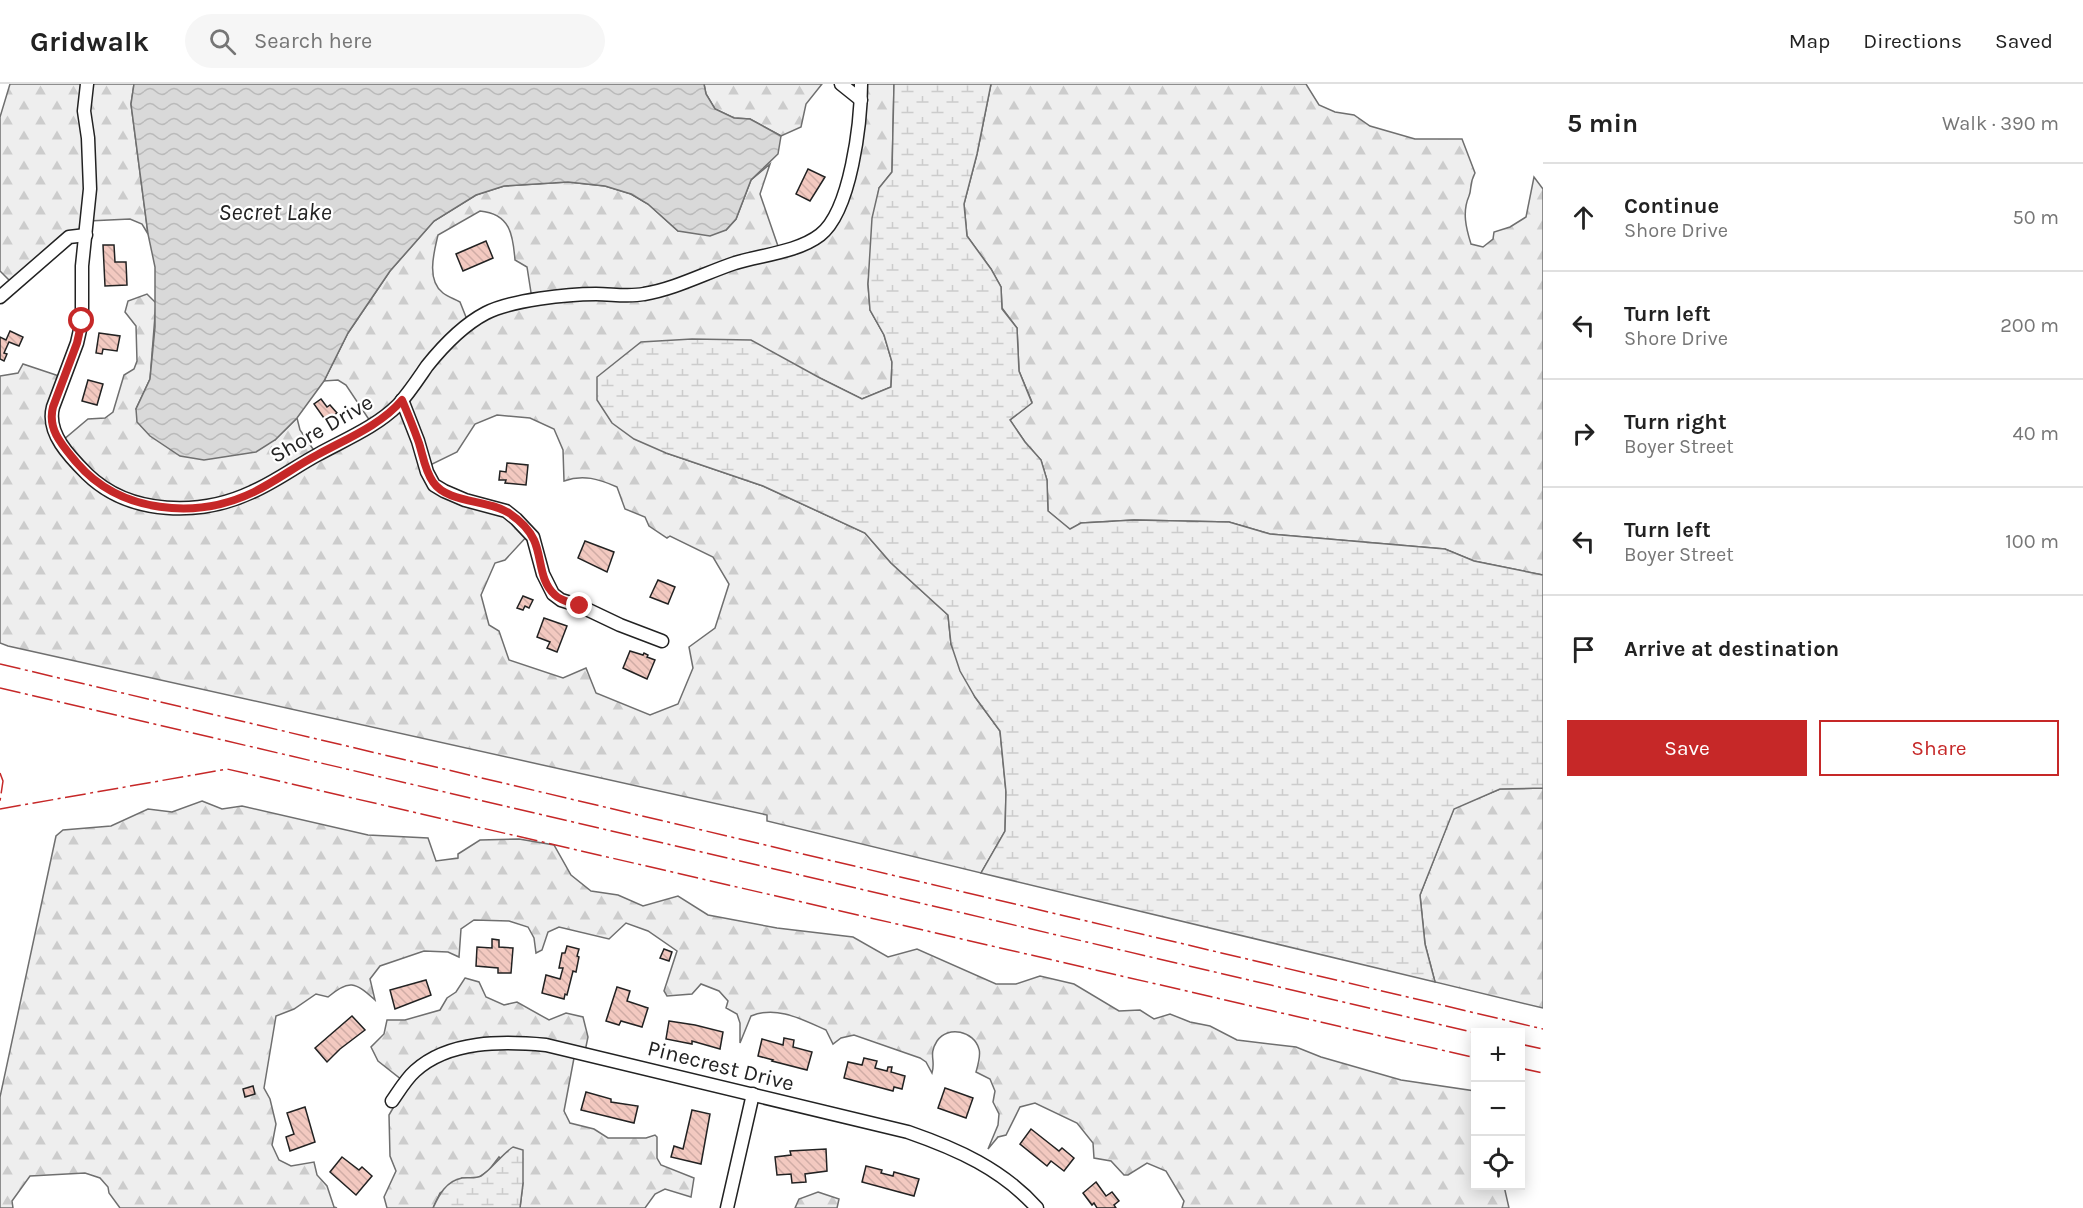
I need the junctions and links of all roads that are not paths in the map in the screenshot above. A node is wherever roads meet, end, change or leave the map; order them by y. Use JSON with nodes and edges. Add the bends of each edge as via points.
{"nodes":[{"id":1,"x":87,"y":84,"type":"edge"},
{"id":2,"x":841,"y":84,"type":"edge"},
{"id":3,"x":861,"y":84,"type":"edge"},
{"id":4,"x":861,"y":100,"type":"junction"},
{"id":5,"x":86,"y":236,"type":"junction"},
{"id":6,"x":0,"y":297,"type":"edge"},
{"id":7,"x":402,"y":400,"type":"junction"},
{"id":8,"x":662,"y":641,"type":"dead end"},
{"id":9,"x":753,"y":1094,"type":"junction"},
{"id":10,"x":392,"y":1101,"type":"dead end"},
{"id":11,"x":727,"y":1208,"type":"edge"},
{"id":12,"x":1037,"y":1208,"type":"edge"}],
"edges":[{"from":1,"to":5,"type":"street","name":"Shore Drive","via":[[84,111],[90,189]]},
{"from":2,"to":4,"type":"street"},
{"from":3,"to":4,"type":"street","name":"Shore Drive"},
{"from":4,"to":7,"type":"street","name":"Shore Drive","via":[[842,201],[819,236],[644,294],[554,298],[485,314],[450,340]]},
{"from":5,"to":6,"type":"street","via":[[69,237]]},
{"from":5,"to":7,"type":"street","name":"Shore Drive","via":[[82,321],[50,417],[57,438],[77,463],[113,493],[161,508],[197,507],[235,499],[355,434]]},
{"from":7,"to":8,"type":"street","via":[[434,485],[465,500],[506,511],[516,519],[533,537],[543,574],[553,594],[561,600]]},
{"from":9,"to":10,"type":"street","name":"Pinecrest Drive","via":[[546,1045],[501,1042],[457,1049],[436,1058],[416,1071]]},
{"from":9,"to":11,"type":"street"},
{"from":9,"to":12,"type":"street","name":"Pinecrest Drive","via":[[908,1132],[959,1151],[1007,1180]]}]}
